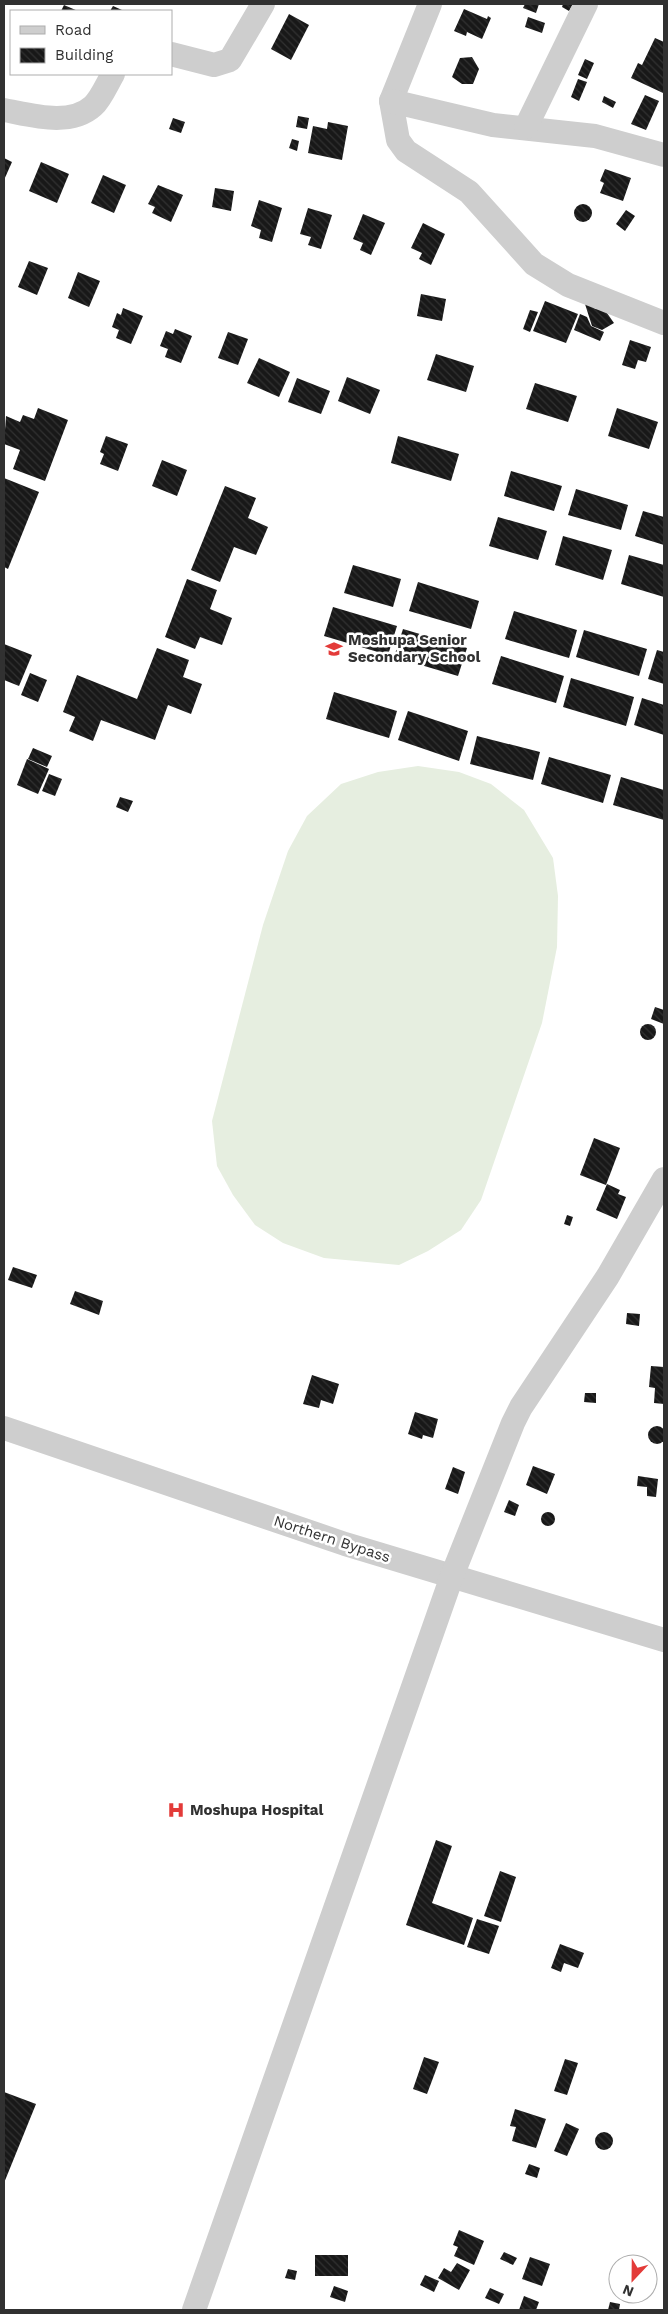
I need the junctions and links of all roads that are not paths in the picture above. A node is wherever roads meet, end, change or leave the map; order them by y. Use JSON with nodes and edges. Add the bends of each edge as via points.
{"nodes":[{"id":1,"x":263,"y":4,"type":"edge"},
{"id":2,"x":430,"y":4,"type":"edge"},
{"id":3,"x":586,"y":4,"type":"edge"},
{"id":4,"x":172,"y":54,"type":"edge"},
{"id":5,"x":112,"y":75,"type":"edge"},
{"id":6,"x":391,"y":101,"type":"junction"},
{"id":7,"x":4,"y":110,"type":"edge"},
{"id":8,"x":526,"y":127,"type":"junction"},
{"id":9,"x":664,"y":155,"type":"edge"},
{"id":10,"x":664,"y":323,"type":"edge"},
{"id":11,"x":663,"y":1183,"type":"edge"},
{"id":12,"x":4,"y":1428,"type":"edge"},
{"id":13,"x":452,"y":1576,"type":"junction"},
{"id":14,"x":664,"y":1640,"type":"edge"},
{"id":15,"x":194,"y":2310,"type":"edge"}],
"edges":[{"from":1,"to":4,"type":"street","via":[[230,60],[214,65]]},
{"from":2,"to":6,"type":"street"},
{"from":3,"to":8,"type":"street"},
{"from":5,"to":7,"type":"street","via":[[94,105],[83,113],[66,118]]},
{"from":6,"to":8,"type":"street","via":[[493,125]]},
{"from":6,"to":10,"type":"street","via":[[398,140],[406,151],[469,192],[534,264],[568,285]]},
{"from":8,"to":9,"type":"street","via":[[595,136]]},
{"from":11,"to":13,"type":"street","via":[[608,1276],[521,1407]]},
{"from":12,"to":13,"type":"street","name":"Northern Bypass","via":[[345,1544]]},
{"from":13,"to":14,"type":"street","name":"Northern Bypass"},
{"from":13,"to":15,"type":"street"}]}
